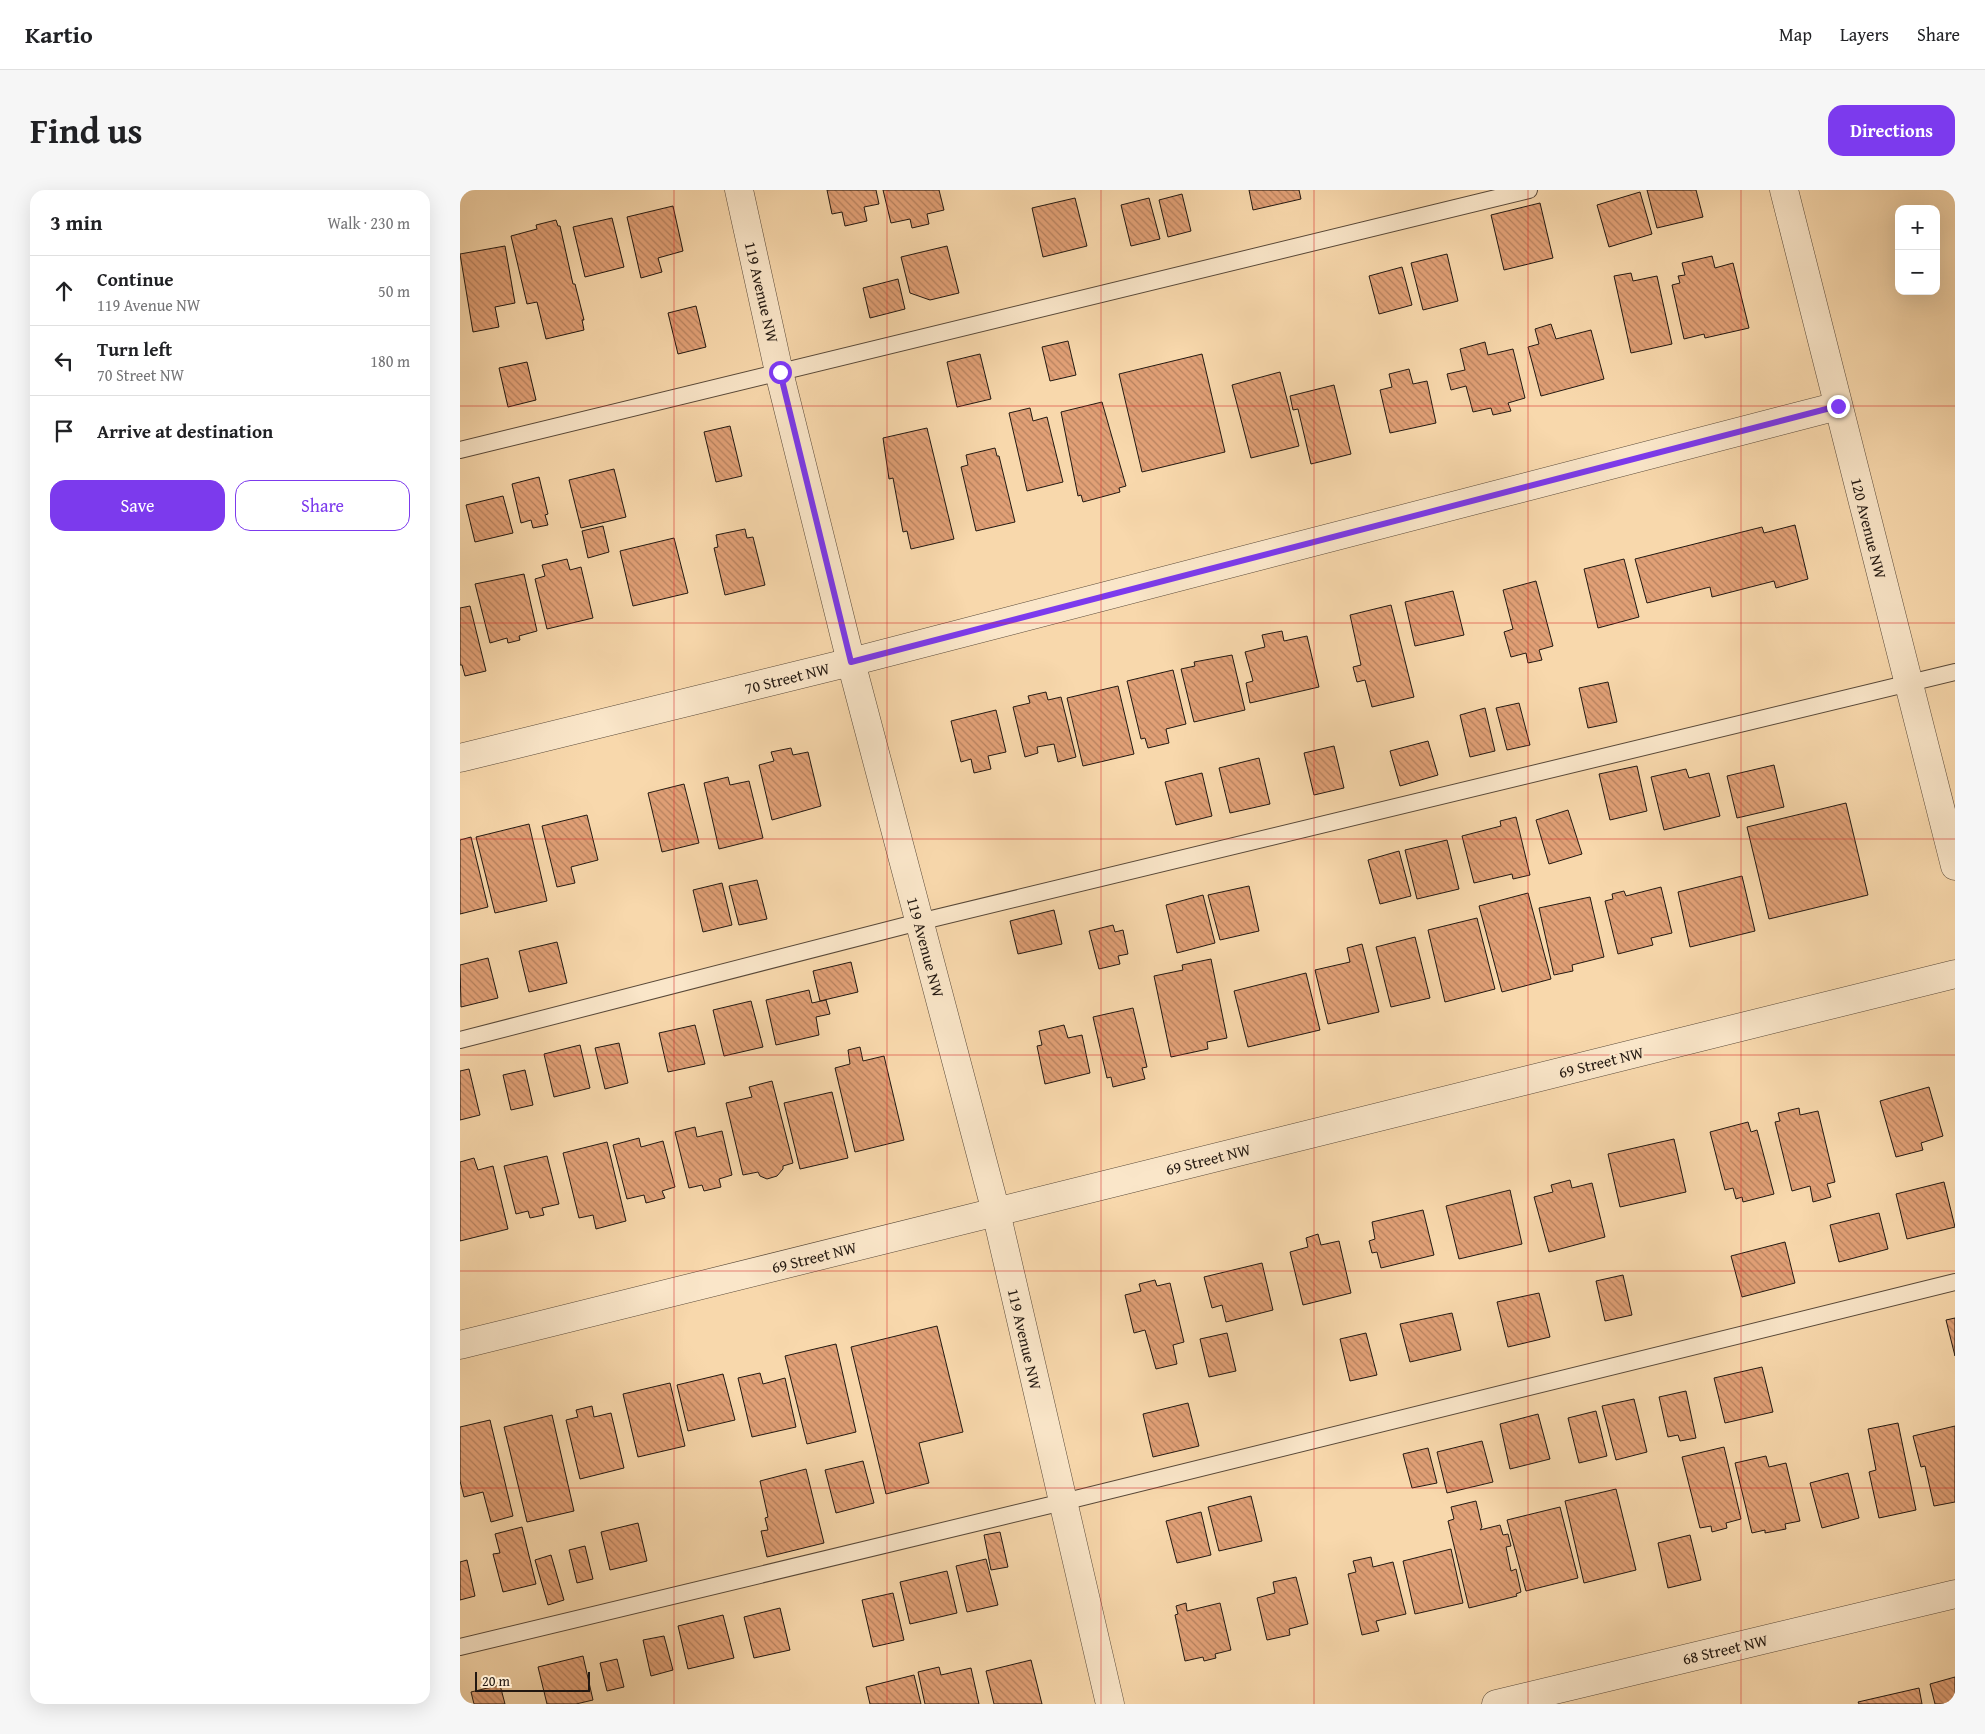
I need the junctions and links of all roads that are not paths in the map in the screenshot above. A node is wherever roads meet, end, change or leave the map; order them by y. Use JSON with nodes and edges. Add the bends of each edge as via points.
{"nodes":[{"id":1,"x":739,"y":190,"type":"edge"},
{"id":2,"x":1529,"y":190,"type":"edge"},
{"id":3,"x":1784,"y":190,"type":"edge"},
{"id":4,"x":780,"y":372,"type":"junction"},
{"id":5,"x":1838,"y":406,"type":"junction"},
{"id":6,"x":460,"y":450,"type":"edge"},
{"id":7,"x":851,"y":662,"type":"junction"},
{"id":8,"x":1955,"y":672,"type":"edge"},
{"id":9,"x":1909,"y":684,"type":"junction"},
{"id":10,"x":460,"y":758,"type":"edge"},
{"id":11,"x":1955,"y":866,"type":"edge"},
{"id":12,"x":919,"y":922,"type":"junction"},
{"id":13,"x":1955,"y":974,"type":"edge"},
{"id":14,"x":460,"y":1040,"type":"edge"},
{"id":15,"x":996,"y":1212,"type":"junction"},
{"id":16,"x":1955,"y":1282,"type":"edge"},
{"id":17,"x":460,"y":1344,"type":"edge"},
{"id":18,"x":1063,"y":1502,"type":"junction"},
{"id":19,"x":1955,"y":1594,"type":"edge"},
{"id":20,"x":460,"y":1647,"type":"edge"},
{"id":21,"x":1110,"y":1704,"type":"edge"},
{"id":22,"x":1496,"y":1704,"type":"edge"}],
"edges":[{"from":1,"to":4,"type":"street","name":"119 Avenue NW"},
{"from":2,"to":4,"type":"lane"},
{"from":3,"to":5,"type":"street","name":"120 Avenue NW"},
{"from":4,"to":6,"type":"lane"},
{"from":4,"to":7,"type":"street","name":"119 Avenue NW"},
{"from":5,"to":7,"type":"street","name":"70 Street NW"},
{"from":5,"to":9,"type":"street","name":"120 Avenue NW"},
{"from":7,"to":10,"type":"street","name":"70 Street NW"},
{"from":7,"to":12,"type":"street","name":"119 Avenue NW"},
{"from":8,"to":9,"type":"lane"},
{"from":9,"to":11,"type":"street","name":"120 Avenue NW"},
{"from":9,"to":12,"type":"lane"},
{"from":12,"to":14,"type":"lane"},
{"from":12,"to":15,"type":"street","name":"119 Avenue NW"},
{"from":13,"to":15,"type":"street","name":"69 Street NW"},
{"from":15,"to":17,"type":"street","name":"69 Street NW"},
{"from":15,"to":18,"type":"street","name":"119 Avenue NW"},
{"from":16,"to":18,"type":"lane"},
{"from":18,"to":20,"type":"lane"},
{"from":18,"to":21,"type":"street","name":"119 Avenue NW"},
{"from":19,"to":22,"type":"street","name":"68 Street NW"}]}
